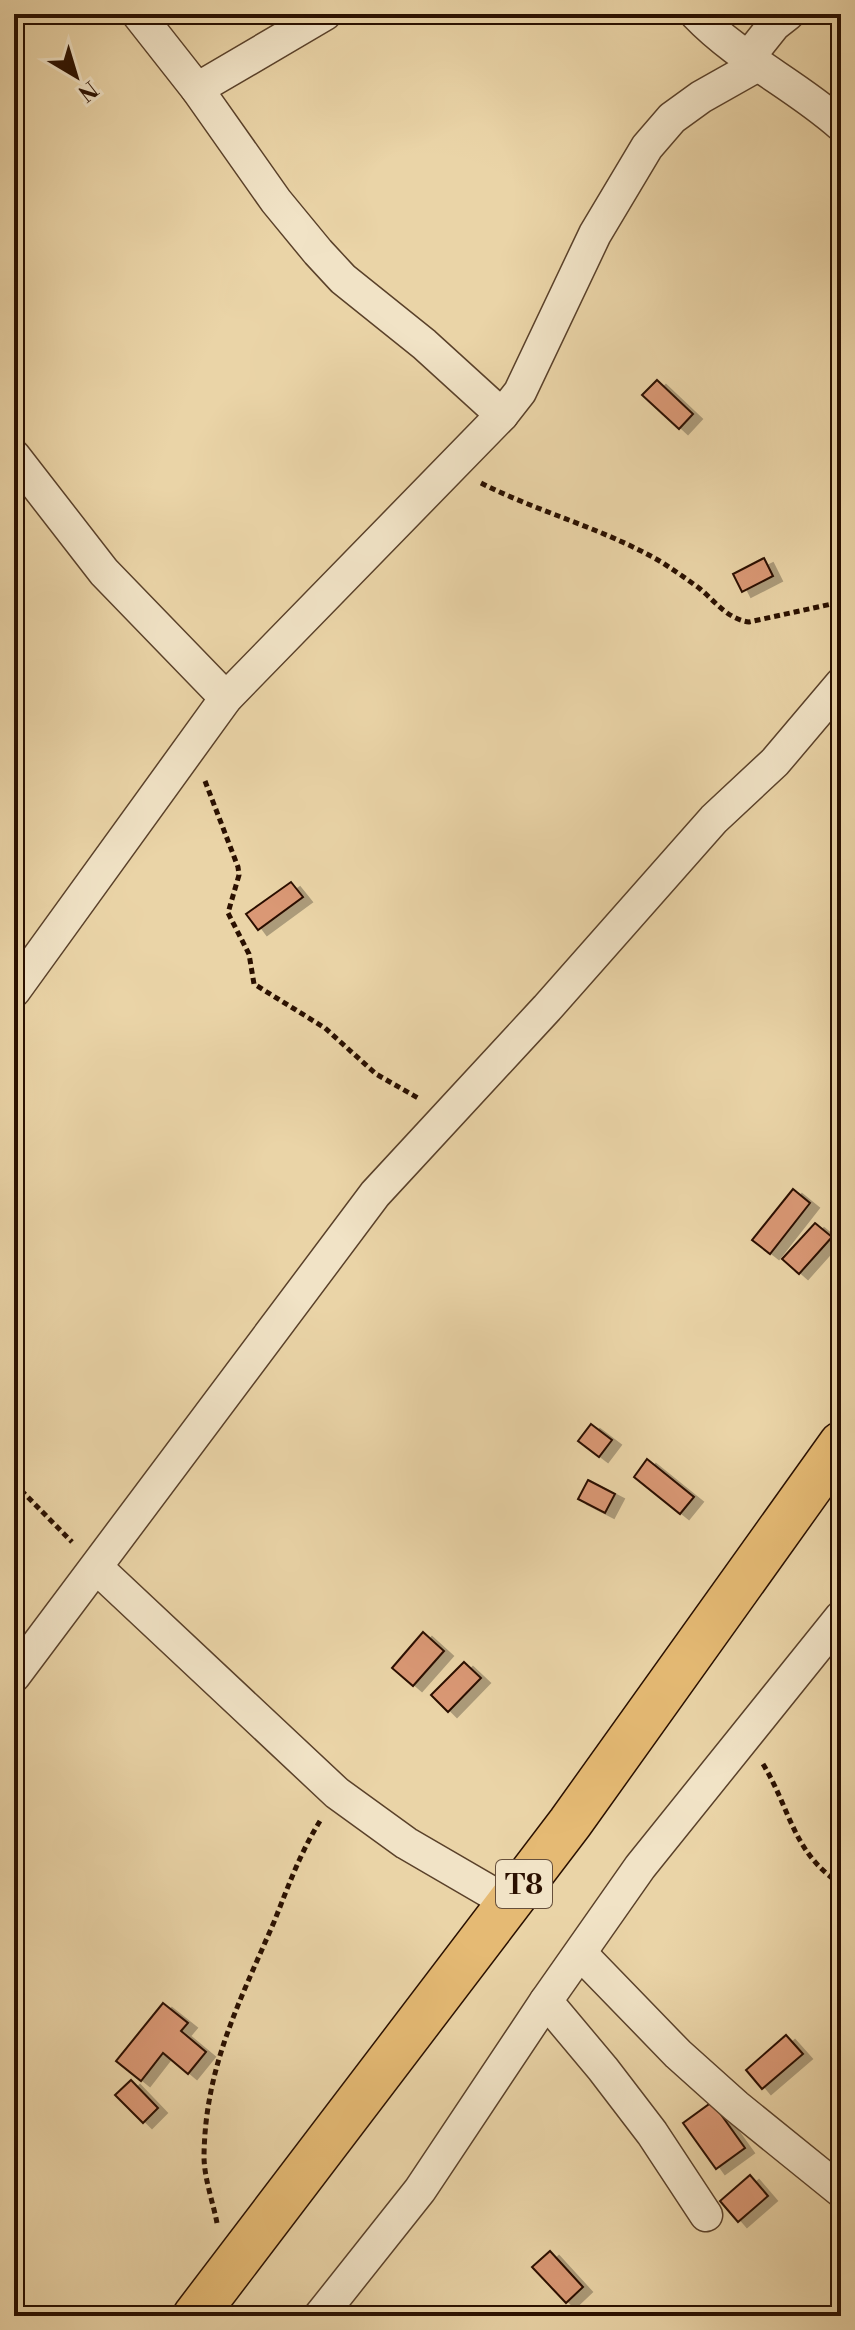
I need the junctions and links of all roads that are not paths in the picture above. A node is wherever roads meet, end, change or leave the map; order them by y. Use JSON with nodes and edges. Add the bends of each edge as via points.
{"nodes":[{"id":1,"x":138,"y":14,"type":"edge"},
{"id":2,"x":325,"y":14,"type":"edge"},
{"id":3,"x":696,"y":14,"type":"edge"},
{"id":4,"x":788,"y":14,"type":"edge"},
{"id":5,"x":752,"y":62,"type":"junction"},
{"id":6,"x":197,"y":89,"type":"junction"},
{"id":7,"x":841,"y":125,"type":"edge"},
{"id":8,"x":502,"y":415,"type":"junction"},
{"id":9,"x":14,"y":456,"type":"edge"},
{"id":10,"x":29,"y":495,"type":"edge"},
{"id":11,"x":841,"y":684,"type":"edge"},
{"id":12,"x":226,"y":698,"type":"junction"},
{"id":13,"x":14,"y":991,"type":"edge"},
{"id":14,"x":841,"y":1444,"type":"edge"},
{"id":15,"x":97,"y":1568,"type":"junction"},
{"id":16,"x":841,"y":1617,"type":"edge"},
{"id":17,"x":14,"y":1676,"type":"edge"},
{"id":18,"x":509,"y":1903,"type":"junction"},
{"id":19,"x":581,"y":1954,"type":"junction"},
{"id":20,"x":546,"y":2001,"type":"junction"},
{"id":21,"x":841,"y":2191,"type":"edge"},
{"id":22,"x":706,"y":2215,"type":"dead end"},
{"id":23,"x":195,"y":2316,"type":"edge"},
{"id":24,"x":320,"y":2316,"type":"edge"}],
"edges":[{"from":1,"to":6,"type":"street"},
{"from":2,"to":6,"type":"street"},
{"from":3,"to":5,"type":"street"},
{"from":4,"to":5,"type":"street","via":[[774,25]]},
{"from":5,"to":7,"type":"street"},
{"from":5,"to":8,"type":"street","via":[[672,118],[647,147],[595,234],[525,382]]},
{"from":6,"to":8,"type":"street","via":[[276,201],[343,279]]},
{"from":8,"to":12,"type":"street"},
{"from":9,"to":10,"type":"street"},
{"from":10,"to":12,"type":"street"},
{"from":11,"to":15,"type":"street","via":[[375,1194]]},
{"from":12,"to":13,"type":"street"},
{"from":14,"to":18,"type":"highway","number":"T8"},
{"from":15,"to":17,"type":"street"},
{"from":15,"to":18,"type":"street","via":[[337,1793],[406,1843]]},
{"from":16,"to":19,"type":"street","via":[[640,1867]]},
{"from":18,"to":23,"type":"highway","number":"T8"},
{"from":19,"to":20,"type":"street"},
{"from":19,"to":21,"type":"street","via":[[678,2054]]},
{"from":20,"to":22,"type":"street","via":[[634,2108]]},
{"from":20,"to":24,"type":"street","via":[[420,2190]]}]}
